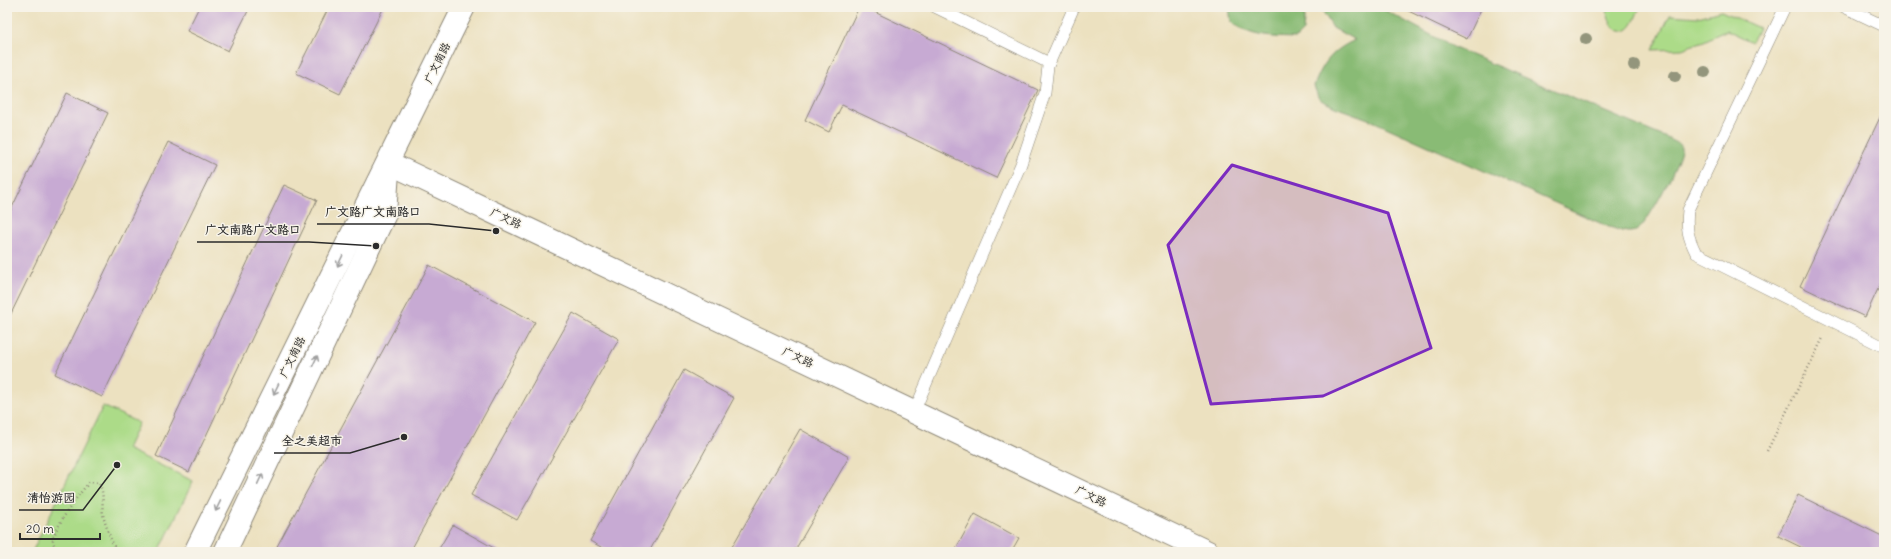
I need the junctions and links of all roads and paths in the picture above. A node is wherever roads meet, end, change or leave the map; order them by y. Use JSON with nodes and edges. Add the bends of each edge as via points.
{"nodes":[{"id":1,"x":464,"y":7,"type":"edge"},
{"id":2,"x":935,"y":7,"type":"edge"},
{"id":3,"x":1074,"y":7,"type":"edge"},
{"id":4,"x":1785,"y":7,"type":"edge"},
{"id":5,"x":1844,"y":7,"type":"edge"},
{"id":6,"x":1884,"y":26,"type":"edge"},
{"id":7,"x":1049,"y":63,"type":"junction"},
{"id":8,"x":389,"y":163,"type":"junction"},
{"id":9,"x":1831,"y":322,"type":"junction"},
{"id":10,"x":1884,"y":347,"type":"edge"},
{"id":11,"x":914,"y":412,"type":"junction"},
{"id":12,"x":1767,"y":451,"type":"dead end"},
{"id":13,"x":57,"y":552,"type":"edge"},
{"id":14,"x":116,"y":552,"type":"edge"},
{"id":15,"x":155,"y":552,"type":"edge"},
{"id":16,"x":168,"y":552,"type":"edge"},
{"id":17,"x":195,"y":552,"type":"edge"},
{"id":18,"x":225,"y":552,"type":"edge"},
{"id":19,"x":1208,"y":552,"type":"edge"}],
"edges":[{"from":1,"to":8,"type":"street","name":"广文南路"},
{"from":2,"to":7,"type":"lane"},
{"from":3,"to":7,"type":"lane"},
{"from":4,"to":9,"type":"lane","via":[[1688,210],[1688,238],[1696,253]]},
{"from":5,"to":6,"type":"lane"},
{"from":7,"to":11,"type":"lane","via":[[1045,93],[1021,164]]},
{"from":8,"to":11,"type":"street","name":"广文路"},
{"from":8,"to":17,"type":"street","name":"广文南路","one_way":true},
{"from":18,"to":8,"type":"street","name":"广文南路","one_way":true,"via":[[385,214]]},
{"from":9,"to":10,"type":"lane"},
{"from":9,"to":12,"type":"path"},
{"from":11,"to":19,"type":"street","name":"广文路"},
{"from":13,"to":14,"type":"path","via":[[53,540],[60,524],[82,489],[90,482],[99,483],[104,493],[104,519]]},
{"from":15,"to":16,"type":"path","via":[[161,549]]}]}
